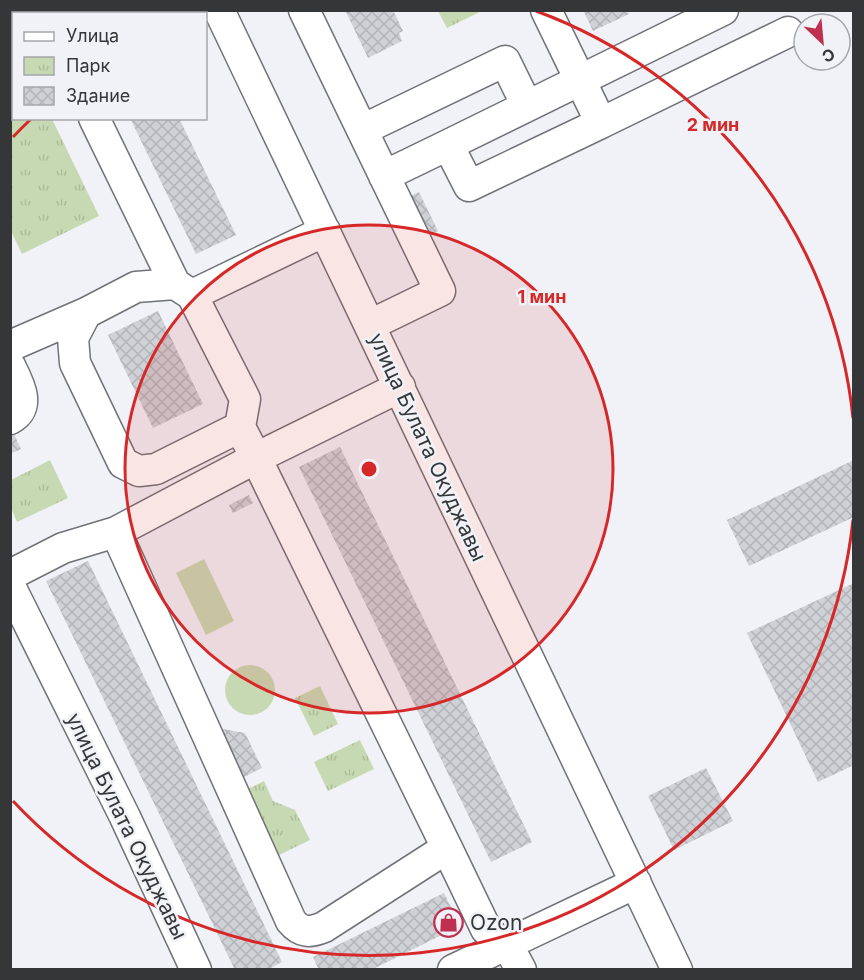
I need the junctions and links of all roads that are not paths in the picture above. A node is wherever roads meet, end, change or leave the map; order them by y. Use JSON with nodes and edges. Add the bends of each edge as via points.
{"nodes":[{"id":1,"x":219,"y":10,"type":"edge"},
{"id":2,"x":304,"y":10,"type":"edge"},
{"id":3,"x":546,"y":10,"type":"edge"},
{"id":4,"x":707,"y":14,"type":"edge"},
{"id":5,"x":788,"y":32,"type":"dead end"},
{"id":6,"x":580,"y":80,"type":"junction"},
{"id":7,"x":527,"y":106,"type":"junction"},
{"id":8,"x":95,"y":120,"type":"edge"},
{"id":9,"x":601,"y":123,"type":"junction"},
{"id":10,"x":362,"y":130,"type":"junction"},
{"id":11,"x":448,"y":145,"type":"junction"},
{"id":12,"x":384,"y":176,"type":"junction"},
{"id":13,"x":325,"y":231,"type":"junction"},
{"id":14,"x":183,"y":290,"type":"junction"},
{"id":15,"x":86,"y":313,"type":"junction"},
{"id":16,"x":370,"y":324,"type":"junction"},
{"id":17,"x":10,"y":346,"type":"edge"},
{"id":18,"x":10,"y":366,"type":"edge"},
{"id":19,"x":400,"y":387,"type":"junction"},
{"id":20,"x":10,"y":419,"type":"edge"},
{"id":21,"x":240,"y":427,"type":"junction"},
{"id":22,"x":256,"y":458,"type":"junction"},
{"id":23,"x":116,"y":532,"type":"junction"},
{"id":24,"x":10,"y":575,"type":"edge"},
{"id":25,"x":10,"y":586,"type":"edge"},
{"id":26,"x":447,"y":848,"type":"junction"},
{"id":27,"x":636,"y":883,"type":"junction"},
{"id":28,"x":514,"y":957,"type":"edge"},
{"id":29,"x":196,"y":969,"type":"edge"},
{"id":30,"x":453,"y":969,"type":"edge"},
{"id":31,"x":677,"y":969,"type":"edge"}],
"edges":[{"from":1,"to":13,"type":"street","name":"улица Булата Окуджавы"},
{"from":2,"to":10,"type":"street"},
{"from":3,"to":6,"type":"street"},
{"from":4,"to":6,"type":"street"},
{"from":5,"to":9,"type":"street"},
{"from":6,"to":7,"type":"street"},
{"from":6,"to":9,"type":"street"},
{"from":7,"to":10,"type":"street","via":[[505,61]]},
{"from":7,"to":11,"type":"street"},
{"from":8,"to":14,"type":"street"},
{"from":9,"to":11,"type":"street","via":[[469,186]]},
{"from":10,"to":12,"type":"street"},
{"from":11,"to":12,"type":"street"},
{"from":12,"to":16,"type":"street","via":[[440,291]]},
{"from":13,"to":14,"type":"street"},
{"from":13,"to":16,"type":"street","name":"улица Булата Окуджавы"},
{"from":14,"to":15,"type":"street","via":[[136,286]]},
{"from":14,"to":21,"type":"street","via":[[245,399]]},
{"from":15,"to":17,"type":"street"},
{"from":15,"to":21,"type":"street","via":[[73,338],[75,363],[123,463],[139,471],[156,469]]},
{"from":16,"to":19,"type":"street","name":"улица Булата Окуджавы"},
{"from":18,"to":20,"type":"street","via":[[23,401],[20,412]]},
{"from":19,"to":22,"type":"street"},
{"from":19,"to":27,"type":"street","name":"улица Булата Окуджавы"},
{"from":21,"to":22,"type":"street"},
{"from":22,"to":23,"type":"street"},
{"from":22,"to":26,"type":"street"},
{"from":23,"to":24,"type":"street","via":[[63,548]]},
{"from":23,"to":26,"type":"street","via":[[297,929],[306,932],[324,927]]},
{"from":25,"to":29,"type":"street","name":"улица Булата Окуджавы"},
{"from":26,"to":28,"type":"street","via":[[486,929]]},
{"from":27,"to":28,"type":"street"},
{"from":27,"to":31,"type":"street","name":"улица Булата Окуджавы"},
{"from":28,"to":30,"type":"street"}]}
